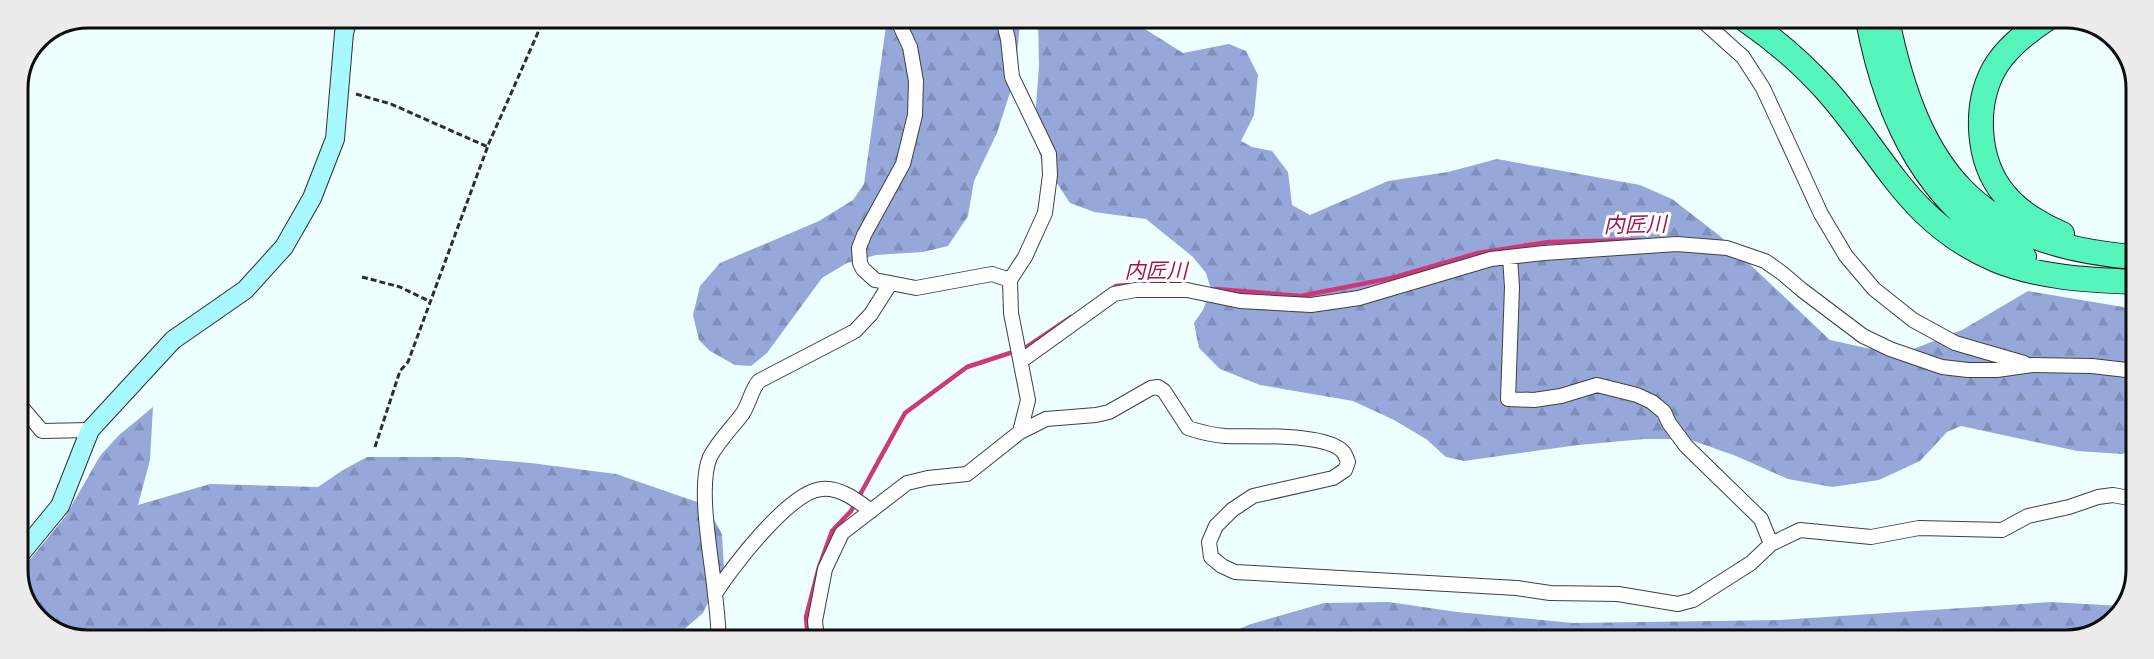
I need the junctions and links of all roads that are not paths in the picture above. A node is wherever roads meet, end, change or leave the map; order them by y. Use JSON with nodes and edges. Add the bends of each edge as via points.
{"nodes":[{"id":1,"x":345,"y":28,"type":"edge"},
{"id":2,"x":901,"y":28,"type":"edge"},
{"id":3,"x":1005,"y":28,"type":"edge"},
{"id":4,"x":1711,"y":28,"type":"edge"},
{"id":5,"x":1756,"y":28,"type":"edge"},
{"id":6,"x":1870,"y":28,"type":"edge"},
{"id":7,"x":1889,"y":28,"type":"edge"},
{"id":8,"x":2035,"y":28,"type":"edge"},
{"id":9,"x":2125,"y":255,"type":"edge"},
{"id":10,"x":2125,"y":256,"type":"edge"},
{"id":11,"x":1510,"y":257,"type":"junction"},
{"id":12,"x":1010,"y":280,"type":"junction"},
{"id":13,"x":2110,"y":281,"type":"junction"},
{"id":14,"x":2125,"y":282,"type":"edge"},
{"id":15,"x":890,"y":284,"type":"junction"},
{"id":16,"x":1021,"y":361,"type":"junction"},
{"id":17,"x":2032,"y":365,"type":"junction"},
{"id":18,"x":2126,"y":370,"type":"edge"},
{"id":19,"x":29,"y":415,"type":"edge"},
{"id":20,"x":90,"y":430,"type":"junction"},
{"id":21,"x":1020,"y":432,"type":"junction"},
{"id":22,"x":2126,"y":497,"type":"edge"},
{"id":23,"x":872,"y":511,"type":"junction"},
{"id":24,"x":29,"y":544,"type":"edge"},
{"id":25,"x":1771,"y":544,"type":"junction"},
{"id":26,"x":715,"y":594,"type":"junction"},
{"id":27,"x":718,"y":630,"type":"edge"},
{"id":28,"x":816,"y":630,"type":"edge"}],
"edges":[{"from":1,"to":20,"type":"street","via":[[335,139],[312,198],[284,247],[244,290],[172,340]]},
{"from":2,"to":15,"type":"street","via":[[910,46],[916,81],[915,115],[903,164],[864,235],[859,257],[867,274]]},
{"from":3,"to":12,"type":"street","via":[[1012,77],[1049,154],[1050,175],[1045,213]]},
{"from":4,"to":17,"type":"street","via":[[1743,57],[1763,88],[1821,214],[1846,256],[1874,289],[1913,320],[1955,343]]},
{"from":5,"to":13,"type":"highway","via":[[1828,92],[1907,196],[1952,236],[1997,260],[2024,269]]},
{"from":6,"to":13,"type":"highway","via":[[1889,100],[1903,132],[1919,163],[1960,213],[1984,233],[2036,262]]},
{"from":7,"to":10,"type":"highway","via":[[1916,122],[1931,150],[1970,198],[1994,217],[2045,241]]},
{"from":8,"to":9,"type":"highway","via":[[1997,64],[1988,83],[1982,106],[1983,150],[1992,174],[2006,195],[2054,231],[2080,243]]},
{"from":11,"to":16,"type":"street","via":[[1359,297],[1311,305],[1240,301],[1187,290],[1114,294]]},
{"from":11,"to":17,"type":"street","via":[[1677,244],[1727,248],[1765,261],[1863,336],[1907,356],[1968,370]]},
{"from":11,"to":25,"type":"street","via":[[1508,399],[1561,396],[1597,385],[1652,402],[1664,412],[1686,446],[1761,519]]},
{"from":12,"to":15,"type":"street","via":[[992,274],[916,288]]},
{"from":12,"to":16,"type":"street","via":[[1011,313]]},
{"from":13,"to":14,"type":"highway"},
{"from":15,"to":26,"type":"street","via":[[855,331],[759,381],[742,414],[722,437],[710,459],[705,482]]},
{"from":16,"to":21,"type":"street","via":[[1028,400]]},
{"from":17,"to":18,"type":"street"},
{"from":19,"to":20,"type":"street","via":[[42,431]]},
{"from":20,"to":24,"type":"street","via":[[60,506]]},
{"from":21,"to":23,"type":"street","via":[[967,474],[907,483]]},
{"from":21,"to":25,"type":"street","via":[[1046,418],[1109,412],[1158,387],[1188,428],[1226,436],[1312,439],[1345,454],[1345,470],[1333,478],[1253,496],[1216,526],[1209,542],[1211,556],[1235,572],[1618,594],[1678,604],[1693,600]]},
{"from":22,"to":25,"type":"street","via":[[2098,497],[2028,516],[2002,530],[1919,528],[1871,537],[1800,530]]},
{"from":23,"to":26,"type":"street","via":[[854,499],[824,488],[805,495],[780,514],[728,573]]},
{"from":23,"to":28,"type":"street","via":[[842,533],[825,569]]},
{"from":26,"to":27,"type":"street"}]}
